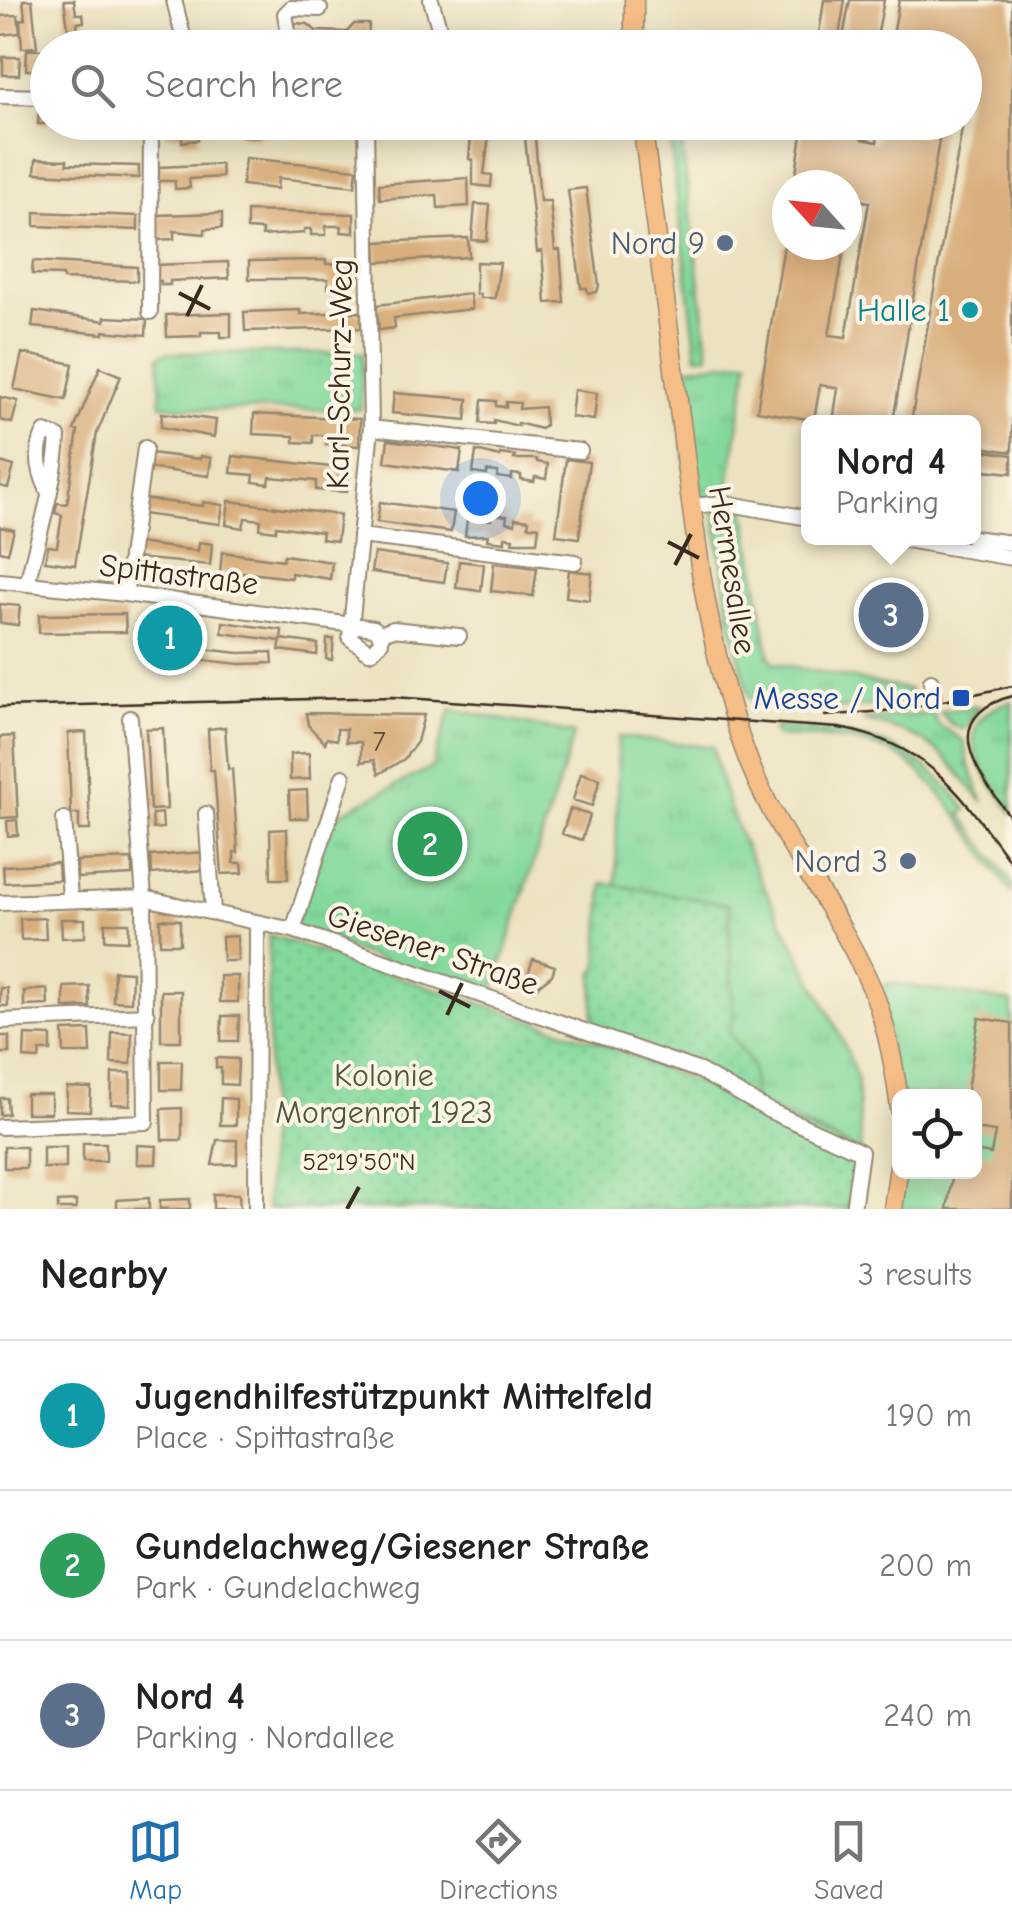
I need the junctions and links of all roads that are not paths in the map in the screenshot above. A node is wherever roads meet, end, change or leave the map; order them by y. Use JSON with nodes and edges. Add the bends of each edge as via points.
{"nodes":[{"id":1,"x":174,"y":0,"type":"edge"},
{"id":2,"x":432,"y":0,"type":"edge"},
{"id":3,"x":634,"y":0,"type":"edge"},
{"id":4,"x":320,"y":9,"type":"dead end"},
{"id":5,"x":182,"y":30,"type":"edge"},
{"id":6,"x":288,"y":30,"type":"edge"},
{"id":7,"x":440,"y":30,"type":"edge"},
{"id":8,"x":634,"y":30,"type":"edge"},
{"id":9,"x":0,"y":96,"type":"edge"},
{"id":10,"x":30,"y":97,"type":"edge"},
{"id":11,"x":151,"y":140,"type":"edge"},
{"id":12,"x":366,"y":140,"type":"edge"},
{"id":13,"x":644,"y":140,"type":"edge"},
{"id":14,"x":150,"y":312,"type":"dead end"},
{"id":15,"x":371,"y":428,"type":"junction"},
{"id":16,"x":145,"y":448,"type":"dead end"},
{"id":17,"x":580,"y":451,"type":"dead end"},
{"id":18,"x":48,"y":491,"type":"dead end"},
{"id":19,"x":691,"y":506,"type":"junction"},
{"id":20,"x":801,"y":517,"type":"edge"},
{"id":21,"x":360,"y":536,"type":"junction"},
{"id":22,"x":981,"y":539,"type":"edge"},
{"id":23,"x":1012,"y":544,"type":"edge"},
{"id":24,"x":935,"y":545,"type":"edge"},
{"id":25,"x":1012,"y":558,"type":"edge"},
{"id":26,"x":575,"y":562,"type":"dead end"},
{"id":27,"x":0,"y":581,"type":"edge"},
{"id":28,"x":27,"y":584,"type":"junction"},
{"id":29,"x":125,"y":594,"type":"junction"},
{"id":30,"x":351,"y":625,"type":"junction"},
{"id":31,"x":380,"y":634,"type":"junction"},
{"id":32,"x":459,"y":636,"type":"dead end"},
{"id":33,"x":130,"y":718,"type":"dead end"},
{"id":34,"x":343,"y":777,"type":"dead end"},
{"id":35,"x":206,"y":814,"type":"dead end"},
{"id":36,"x":64,"y":818,"type":"dead end"},
{"id":37,"x":70,"y":898,"type":"junction"},
{"id":38,"x":144,"y":898,"type":"junction"},
{"id":39,"x":0,"y":903,"type":"edge"},
{"id":40,"x":213,"y":912,"type":"junction"},
{"id":41,"x":257,"y":923,"type":"junction"},
{"id":42,"x":293,"y":930,"type":"junction"},
{"id":43,"x":148,"y":1015,"type":"junction"},
{"id":44,"x":0,"y":1021,"type":"edge"},
{"id":45,"x":897,"y":1089,"type":"edge"},
{"id":46,"x":0,"y":1128,"type":"edge"},
{"id":47,"x":897,"y":1179,"type":"edge"},
{"id":48,"x":256,"y":1209,"type":"edge"},
{"id":49,"x":853,"y":1209,"type":"edge"},
{"id":50,"x":892,"y":1209,"type":"edge"}],
"edges":[{"from":1,"to":5,"type":"street"},
{"from":2,"to":7,"type":"street"},
{"from":3,"to":8,"type":"main road"},
{"from":4,"to":6,"type":"street","via":[[291,8],[285,14]]},
{"from":9,"to":10,"type":"street"},
{"from":11,"to":14,"type":"street"},
{"from":12,"to":15,"type":"street","name":"Karl-Schurz-Weg"},
{"from":13,"to":19,"type":"main road","name":"Hermesallee"},
{"from":15,"to":17,"type":"street"},
{"from":15,"to":21,"type":"street","name":"Karl-Schurz-Weg"},
{"from":16,"to":29,"type":"street"},
{"from":18,"to":28,"type":"street"},
{"from":19,"to":20,"type":"street","via":[[726,504]]},
{"from":19,"to":45,"type":"main road","name":"Hermesallee","via":[[718,671],[743,748],[872,989]]},
{"from":21,"to":26,"type":"street"},
{"from":21,"to":30,"type":"street","name":"Karl-Schurz-Weg"},
{"from":22,"to":23,"type":"street"},
{"from":24,"to":25,"type":"street"},
{"from":27,"to":28,"type":"street","name":"Spittastraße"},
{"from":28,"to":29,"type":"street","name":"Spittastraße"},
{"from":29,"to":30,"type":"street","name":"Spittastraße"},
{"from":30,"to":31,"type":"street","name":"Spittastraße"},
{"from":30,"to":31,"type":"street","via":[[350,638],[369,652]]},
{"from":31,"to":32,"type":"street","name":"Spittastraße","via":[[393,629]]},
{"from":33,"to":38,"type":"street"},
{"from":34,"to":42,"type":"street"},
{"from":35,"to":40,"type":"street"},
{"from":36,"to":37,"type":"street"},
{"from":37,"to":38,"type":"street","name":"Giesener Straße"},
{"from":37,"to":39,"type":"street","name":"Giesener Straße"},
{"from":38,"to":40,"type":"street","name":"Giesener Straße"},
{"from":38,"to":43,"type":"street"},
{"from":40,"to":41,"type":"street","name":"Giesener Straße"},
{"from":41,"to":42,"type":"street","name":"Giesener Straße"},
{"from":41,"to":48,"type":"street"},
{"from":42,"to":49,"type":"street","name":"Giesener Straße","via":[[700,1071],[768,1110],[830,1130],[861,1152]]},
{"from":43,"to":44,"type":"street"},
{"from":43,"to":46,"type":"street","via":[[146,1122]]},
{"from":47,"to":50,"type":"main road"}]}
